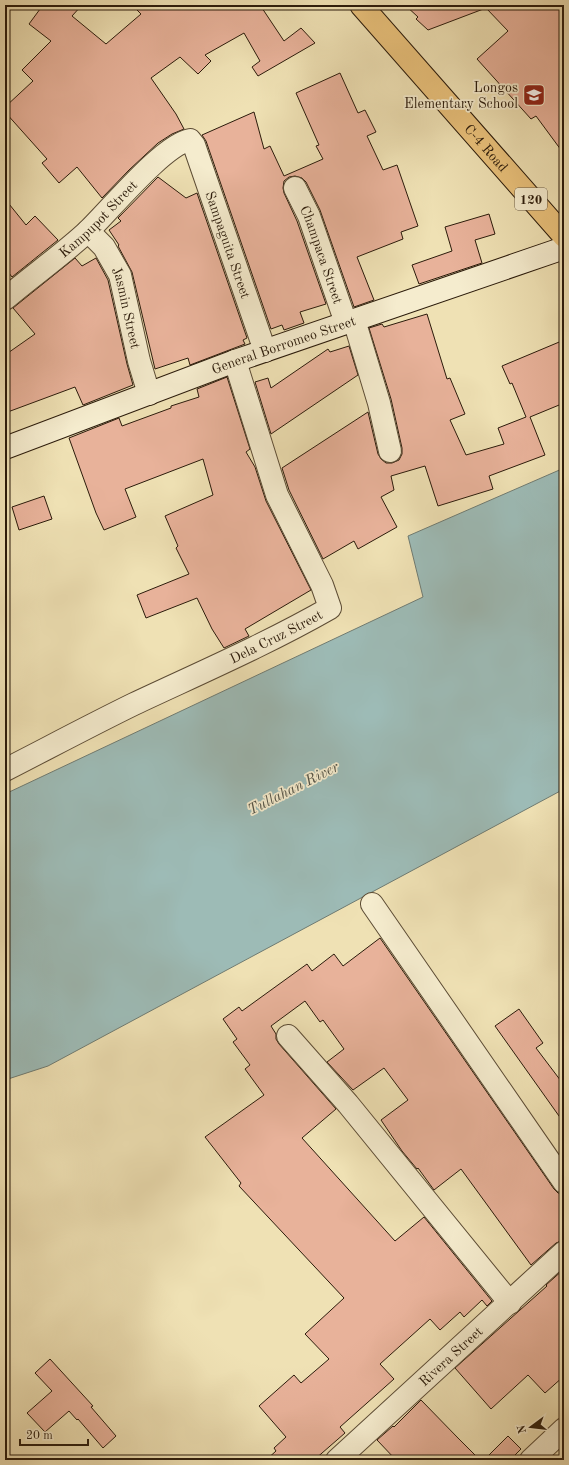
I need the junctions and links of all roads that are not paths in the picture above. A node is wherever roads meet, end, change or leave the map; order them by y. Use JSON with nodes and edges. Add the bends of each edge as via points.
{"nodes":[{"id":1,"x":361,"y":5,"type":"edge"},
{"id":2,"x":190,"y":140,"type":"joint"},
{"id":3,"x":295,"y":188,"type":"dead end"},
{"id":4,"x":88,"y":231,"type":"junction"},
{"id":5,"x":564,"y":236,"type":"edge"},
{"id":6,"x":564,"y":248,"type":"edge"},
{"id":7,"x":5,"y":299,"type":"edge"},
{"id":8,"x":350,"y":322,"type":"junction"},
{"id":9,"x":265,"y":351,"type":"junction"},
{"id":10,"x":235,"y":361,"type":"junction"},
{"id":11,"x":149,"y":394,"type":"junction"},
{"id":12,"x":5,"y":448,"type":"edge"},
{"id":13,"x":390,"y":451,"type":"dead end"},
{"id":14,"x":5,"y":770,"type":"edge"},
{"id":15,"x":372,"y":904,"type":"dead end"},
{"id":16,"x":288,"y":1036,"type":"dead end"},
{"id":17,"x":564,"y":1182,"type":"edge"},
{"id":18,"x":564,"y":1252,"type":"edge"},
{"id":19,"x":510,"y":1303,"type":"junction"},
{"id":20,"x":564,"y":1429,"type":"edge"},
{"id":21,"x":337,"y":1460,"type":"edge"},
{"id":22,"x":531,"y":1460,"type":"edge"}],
"edges":[{"from":1,"to":5,"type":"highway","name":"C-4 Road","number":"120"},
{"from":2,"to":4,"type":"street","name":"Kampupot Street","via":[[184,141],[159,159]]},
{"from":2,"to":9,"type":"street","name":"Sampaguita Street","via":[[194,145]]},
{"from":3,"to":8,"type":"street","name":"Champaca Street","via":[[309,216]]},
{"from":4,"to":7,"type":"street","name":"Kampupot Street"},
{"from":4,"to":11,"type":"street","name":"Jasmin Street","via":[[104,247],[120,276]]},
{"from":6,"to":8,"type":"street","name":"General Borromeo Street"},
{"from":8,"to":9,"type":"street","name":"General Borromeo Street"},
{"from":8,"to":13,"type":"street","name":"Champaca Street","via":[[379,403]]},
{"from":9,"to":10,"type":"street","name":"General Borromeo Street"},
{"from":10,"to":11,"type":"street","name":"General Borromeo Street"},
{"from":10,"to":14,"type":"street","name":"Dela Cruz Street","via":[[277,495],[322,585],[330,608]]},
{"from":11,"to":12,"type":"street","name":"General Borromeo Street"},
{"from":15,"to":17,"type":"street"},
{"from":16,"to":19,"type":"street","via":[[348,1104]]},
{"from":18,"to":19,"type":"street","name":"Rivera Street"},
{"from":19,"to":21,"type":"street","name":"Rivera Street"},
{"from":20,"to":22,"type":"street"}]}
